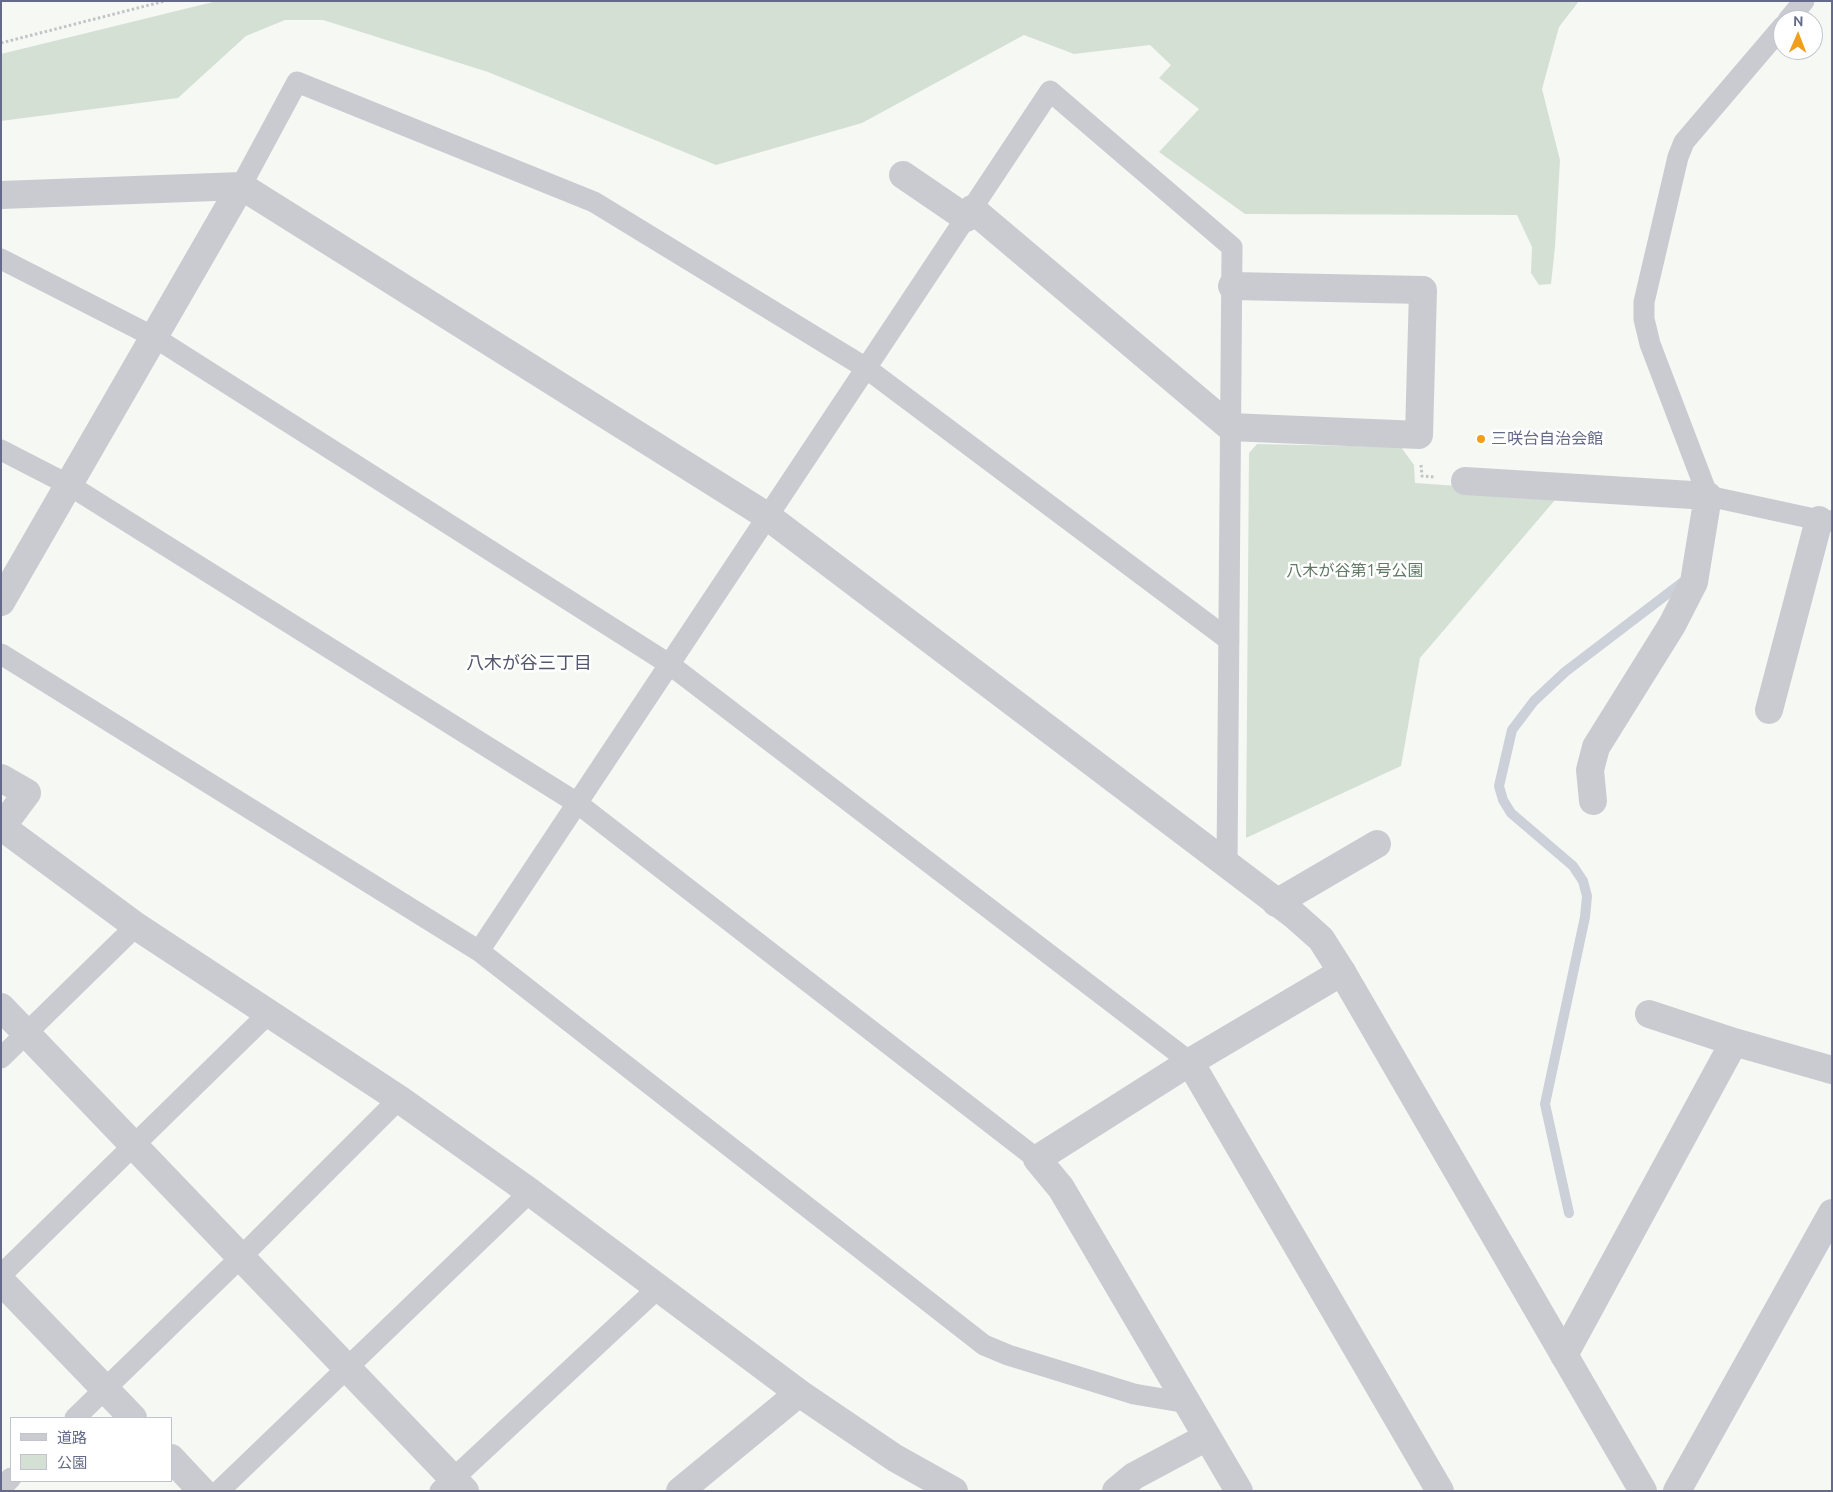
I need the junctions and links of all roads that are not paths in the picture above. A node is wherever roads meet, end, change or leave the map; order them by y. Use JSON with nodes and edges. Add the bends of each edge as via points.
{"nodes":[{"id":1,"x":1773,"y":38,"type":"edge"},
{"id":2,"x":903,"y":175,"type":"dead end"},
{"id":3,"x":241,"y":186,"type":"junction"},
{"id":4,"x":1,"y":195,"type":"edge"},
{"id":5,"x":969,"y":213,"type":"junction"},
{"id":6,"x":1,"y":259,"type":"edge"},
{"id":7,"x":1232,"y":286,"type":"junction"},
{"id":8,"x":154,"y":337,"type":"junction"},
{"id":9,"x":866,"y":368,"type":"junction"},
{"id":10,"x":1230,"y":427,"type":"junction"},
{"id":11,"x":1,"y":450,"type":"edge"},
{"id":12,"x":1465,"y":481,"type":"road end"},
{"id":13,"x":68,"y":484,"type":"junction"},
{"id":14,"x":1708,"y":496,"type":"junction"},
{"id":15,"x":767,"y":516,"type":"junction"},
{"id":16,"x":1825,"y":520,"type":"edge"},
{"id":17,"x":1,"y":602,"type":"edge"},
{"id":18,"x":1229,"y":640,"type":"junction"},
{"id":19,"x":1,"y":654,"type":"edge"},
{"id":20,"x":669,"y":664,"type":"junction"},
{"id":21,"x":1770,"y":710,"type":"dead end"},
{"id":22,"x":1,"y":778,"type":"edge"},
{"id":23,"x":1593,"y":801,"type":"dead end"},
{"id":24,"x":577,"y":803,"type":"junction"},
{"id":25,"x":2,"y":827,"type":"edge"},
{"id":26,"x":1377,"y":844,"type":"dead end"},
{"id":27,"x":1227,"y":866,"type":"junction"},
{"id":28,"x":1276,"y":902,"type":"junction"},
{"id":29,"x":136,"y":926,"type":"junction"},
{"id":30,"x":479,"y":951,"type":"junction"},
{"id":31,"x":1342,"y":972,"type":"junction"},
{"id":32,"x":1,"y":1007,"type":"edge"},
{"id":33,"x":269,"y":1013,"type":"junction"},
{"id":34,"x":1648,"y":1014,"type":"dead end"},
{"id":35,"x":27,"y":1034,"type":"junction"},
{"id":36,"x":1734,"y":1042,"type":"junction"},
{"id":37,"x":1,"y":1058,"type":"edge"},
{"id":38,"x":1190,"y":1062,"type":"junction"},
{"id":39,"x":1832,"y":1070,"type":"edge"},
{"id":40,"x":399,"y":1099,"type":"junction"},
{"id":41,"x":134,"y":1145,"type":"junction"},
{"id":42,"x":1037,"y":1159,"type":"junction"},
{"id":43,"x":530,"y":1192,"type":"junction"},
{"id":44,"x":1832,"y":1213,"type":"edge"},
{"id":45,"x":241,"y":1257,"type":"junction"},
{"id":46,"x":1,"y":1275,"type":"edge"},
{"id":47,"x":1,"y":1281,"type":"edge"},
{"id":48,"x":658,"y":1288,"type":"junction"},
{"id":49,"x":1564,"y":1355,"type":"junction"},
{"id":50,"x":348,"y":1368,"type":"junction"},
{"id":51,"x":106,"y":1390,"type":"junction"},
{"id":52,"x":799,"y":1393,"type":"junction"},
{"id":53,"x":1187,"y":1403,"type":"junction"},
{"id":54,"x":76,"y":1417,"type":"edge"},
{"id":55,"x":132,"y":1417,"type":"edge"},
{"id":56,"x":1207,"y":1436,"type":"junction"},
{"id":57,"x":172,"y":1459,"type":"edge"},
{"id":58,"x":10,"y":1479,"type":"edge"},
{"id":59,"x":710,"y":1482,"type":"edge"},
{"id":60,"x":453,"y":1487,"type":"edge"},
{"id":61,"x":1,"y":1488,"type":"edge"},
{"id":62,"x":202,"y":1491,"type":"edge"},
{"id":63,"x":219,"y":1491,"type":"edge"},
{"id":64,"x":680,"y":1491,"type":"edge"},
{"id":65,"x":954,"y":1491,"type":"edge"},
{"id":66,"x":1116,"y":1491,"type":"edge"},
{"id":67,"x":1239,"y":1491,"type":"edge"},
{"id":68,"x":1440,"y":1491,"type":"edge"},
{"id":69,"x":1643,"y":1491,"type":"edge"},
{"id":70,"x":1677,"y":1491,"type":"edge"}],
"edges":[{"from":1,"to":14,"type":"lane","via":[[1684,142],[1644,302],[1650,344]]},
{"from":2,"to":5,"type":"street"},
{"from":3,"to":4,"type":"street"},
{"from":3,"to":8,"type":"street"},
{"from":3,"to":9,"type":"lane","via":[[297,82],[594,202]]},
{"from":3,"to":15,"type":"street"},
{"from":5,"to":7,"type":"lane","via":[[1050,91],[1232,247]]},
{"from":5,"to":9,"type":"lane"},
{"from":5,"to":10,"type":"street"},
{"from":6,"to":8,"type":"lane"},
{"from":7,"to":10,"type":"lane"},
{"from":7,"to":10,"type":"street","via":[[1423,290],[1419,435]]},
{"from":8,"to":13,"type":"street"},
{"from":8,"to":20,"type":"lane"},
{"from":9,"to":15,"type":"lane"},
{"from":9,"to":18,"type":"lane"},
{"from":10,"to":18,"type":"lane"},
{"from":11,"to":13,"type":"lane"},
{"from":12,"to":14,"type":"street"},
{"from":13,"to":17,"type":"street"},
{"from":13,"to":24,"type":"lane"},
{"from":14,"to":16,"type":"lane"},
{"from":14,"to":23,"type":"street","via":[[1694,582],[1672,625],[1596,747],[1590,770]]},
{"from":15,"to":20,"type":"lane"},
{"from":15,"to":27,"type":"street"},
{"from":16,"to":21,"type":"street"},
{"from":18,"to":27,"type":"lane"},
{"from":19,"to":30,"type":"lane"},
{"from":20,"to":24,"type":"lane"},
{"from":20,"to":38,"type":"lane"},
{"from":22,"to":25,"type":"street","via":[[26,793]]},
{"from":24,"to":30,"type":"lane"},
{"from":24,"to":42,"type":"lane"},
{"from":25,"to":29,"type":"street"},
{"from":26,"to":28,"type":"street"},
{"from":27,"to":28,"type":"street"},
{"from":28,"to":31,"type":"street","via":[[1321,940]]},
{"from":29,"to":33,"type":"street"},
{"from":29,"to":35,"type":"lane"},
{"from":30,"to":53,"type":"lane","via":[[984,1345],[1134,1394]]},
{"from":31,"to":38,"type":"street"},
{"from":31,"to":49,"type":"street"},
{"from":32,"to":35,"type":"street"},
{"from":33,"to":40,"type":"street"},
{"from":33,"to":41,"type":"lane"},
{"from":34,"to":36,"type":"street"},
{"from":35,"to":37,"type":"lane"},
{"from":35,"to":41,"type":"street"},
{"from":36,"to":39,"type":"street"},
{"from":36,"to":49,"type":"street"},
{"from":38,"to":42,"type":"street"},
{"from":38,"to":68,"type":"street"},
{"from":40,"to":43,"type":"street"},
{"from":40,"to":45,"type":"lane"},
{"from":41,"to":45,"type":"street"},
{"from":41,"to":46,"type":"lane"},
{"from":42,"to":53,"type":"street","via":[[1061,1188]]},
{"from":43,"to":48,"type":"street"},
{"from":43,"to":50,"type":"lane"},
{"from":44,"to":70,"type":"street"},
{"from":45,"to":50,"type":"street"},
{"from":45,"to":51,"type":"lane"},
{"from":47,"to":51,"type":"street"},
{"from":48,"to":52,"type":"street"},
{"from":48,"to":60,"type":"lane"},
{"from":49,"to":69,"type":"street"},
{"from":50,"to":60,"type":"street"},
{"from":50,"to":63,"type":"lane"},
{"from":51,"to":54,"type":"lane"},
{"from":51,"to":55,"type":"street"},
{"from":52,"to":59,"type":"street"},
{"from":52,"to":65,"type":"street","via":[[895,1458]]},
{"from":53,"to":56,"type":"street"},
{"from":56,"to":66,"type":"street","via":[[1134,1476]]},
{"from":56,"to":67,"type":"street"},
{"from":57,"to":62,"type":"street"},
{"from":58,"to":61,"type":"lane"},
{"from":59,"to":64,"type":"street"}]}
